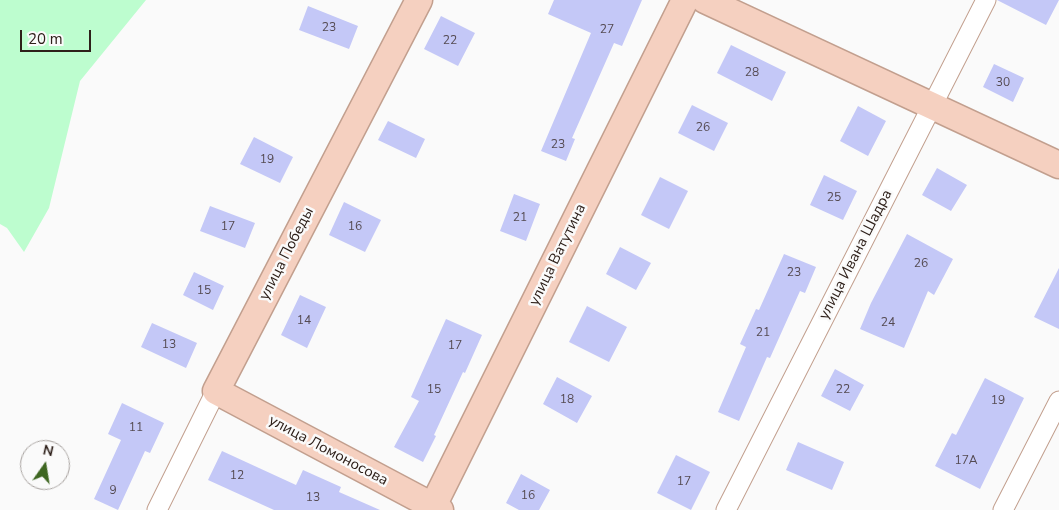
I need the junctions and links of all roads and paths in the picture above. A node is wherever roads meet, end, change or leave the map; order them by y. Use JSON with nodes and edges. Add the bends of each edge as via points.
{"nodes":[{"id":1,"x":419,"y":0,"type":"edge"},
{"id":2,"x":685,"y":0,"type":"edge"},
{"id":3,"x":705,"y":0,"type":"edge"},
{"id":4,"x":986,"y":0,"type":"edge"},
{"id":5,"x":932,"y":106,"type":"junction"},
{"id":6,"x":1059,"y":165,"type":"edge"},
{"id":7,"x":216,"y":391,"type":"junction"},
{"id":8,"x":1059,"y":401,"type":"edge"},
{"id":9,"x":435,"y":509,"type":"edge"},
{"id":10,"x":157,"y":510,"type":"edge"},
{"id":11,"x":726,"y":510,"type":"edge"},
{"id":12,"x":1003,"y":510,"type":"edge"}],
"edges":[{"from":1,"to":7,"type":"street","name":"улица Победы"},
{"from":2,"to":9,"type":"street","name":"улица Ватутина"},
{"from":3,"to":5,"type":"street"},
{"from":4,"to":5,"type":"street","name":"улица Ивана Шадра"},
{"from":5,"to":6,"type":"street"},
{"from":5,"to":11,"type":"street","name":"улица Ивана Шадра"},
{"from":7,"to":9,"type":"street","name":"улица Ломоносова"},
{"from":7,"to":10,"type":"street","name":"улица Победы"},
{"from":8,"to":12,"type":"street"}]}
